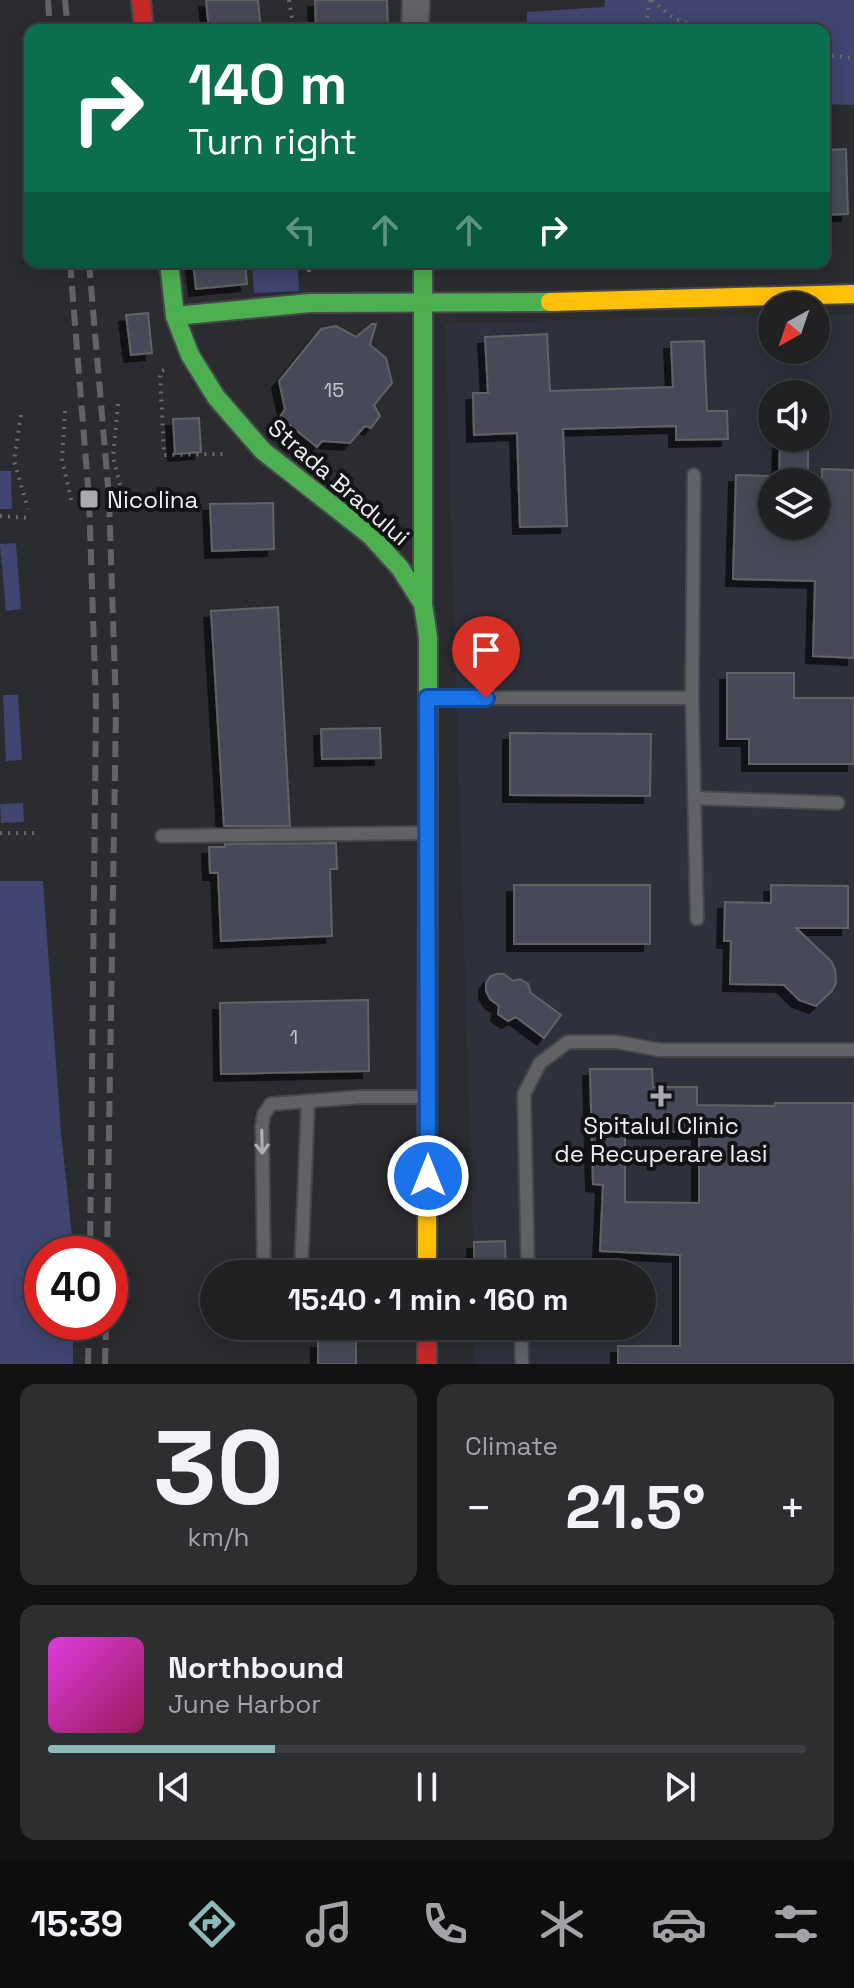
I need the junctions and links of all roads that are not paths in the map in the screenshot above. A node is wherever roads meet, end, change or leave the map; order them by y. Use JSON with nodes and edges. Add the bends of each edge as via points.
{"nodes":[{"id":1,"x":141,"y":0,"type":"edge"},
{"id":2,"x":416,"y":0,"type":"edge"},
{"id":3,"x":143,"y":24,"type":"edge"},
{"id":4,"x":415,"y":24,"type":"edge"},
{"id":5,"x":170,"y":268,"type":"edge"},
{"id":6,"x":423,"y":268,"type":"edge"},
{"id":7,"x":854,"y":294,"type":"edge"},
{"id":8,"x":425,"y":302,"type":"junction"},
{"id":9,"x":175,"y":316,"type":"junction"},
{"id":10,"x":694,"y":475,"type":"dead end"},
{"id":11,"x":423,"y":604,"type":"junction"},
{"id":12,"x":427,"y":698,"type":"junction"},
{"id":13,"x":692,"y":698,"type":"junction"},
{"id":14,"x":695,"y":798,"type":"junction"},
{"id":15,"x":838,"y":803,"type":"dead end"},
{"id":16,"x":427,"y":833,"type":"junction"},
{"id":17,"x":162,"y":836,"type":"dead end"},
{"id":18,"x":697,"y":919,"type":"dead end"},
{"id":19,"x":854,"y":1050,"type":"edge"},
{"id":20,"x":428,"y":1096,"type":"junction"},
{"id":21,"x":308,"y":1101,"type":"junction"},
{"id":22,"x":264,"y":1260,"type":"edge"},
{"id":23,"x":302,"y":1260,"type":"edge"},
{"id":24,"x":427,"y":1260,"type":"edge"},
{"id":25,"x":528,"y":1260,"type":"edge"},
{"id":26,"x":427,"y":1340,"type":"edge"},
{"id":27,"x":521,"y":1340,"type":"edge"},
{"id":28,"x":427,"y":1364,"type":"edge"},
{"id":29,"x":522,"y":1364,"type":"edge"}],
"edges":[{"from":1,"to":3,"type":"street"},
{"from":2,"to":4,"type":"street"},
{"from":5,"to":9,"type":"street","name":"Strada Bradului"},
{"from":6,"to":8,"type":"street"},
{"from":7,"to":8,"type":"street"},
{"from":8,"to":9,"type":"street","via":[[310,303]]},
{"from":8,"to":11,"type":"street"},
{"from":9,"to":11,"type":"street","name":"Strada Bradului","via":[[190,355],[216,397],[263,451],[370,535]]},
{"from":10,"to":13,"type":"lane"},
{"from":11,"to":12,"type":"street"},
{"from":12,"to":13,"type":"lane"},
{"from":12,"to":16,"type":"street"},
{"from":13,"to":14,"type":"lane"},
{"from":14,"to":15,"type":"lane"},
{"from":14,"to":18,"type":"lane"},
{"from":16,"to":17,"type":"lane"},
{"from":16,"to":20,"type":"street"},
{"from":19,"to":25,"type":"lane","via":[[660,1050],[617,1042],[568,1042],[540,1063],[524,1094]]},
{"from":20,"to":21,"type":"lane"},
{"from":20,"to":24,"type":"street"},
{"from":21,"to":22,"type":"lane","one_way":true,"via":[[271,1104],[264,1114]]},
{"from":21,"to":23,"type":"lane"},
{"from":26,"to":28,"type":"street"},
{"from":27,"to":29,"type":"lane"}]}
